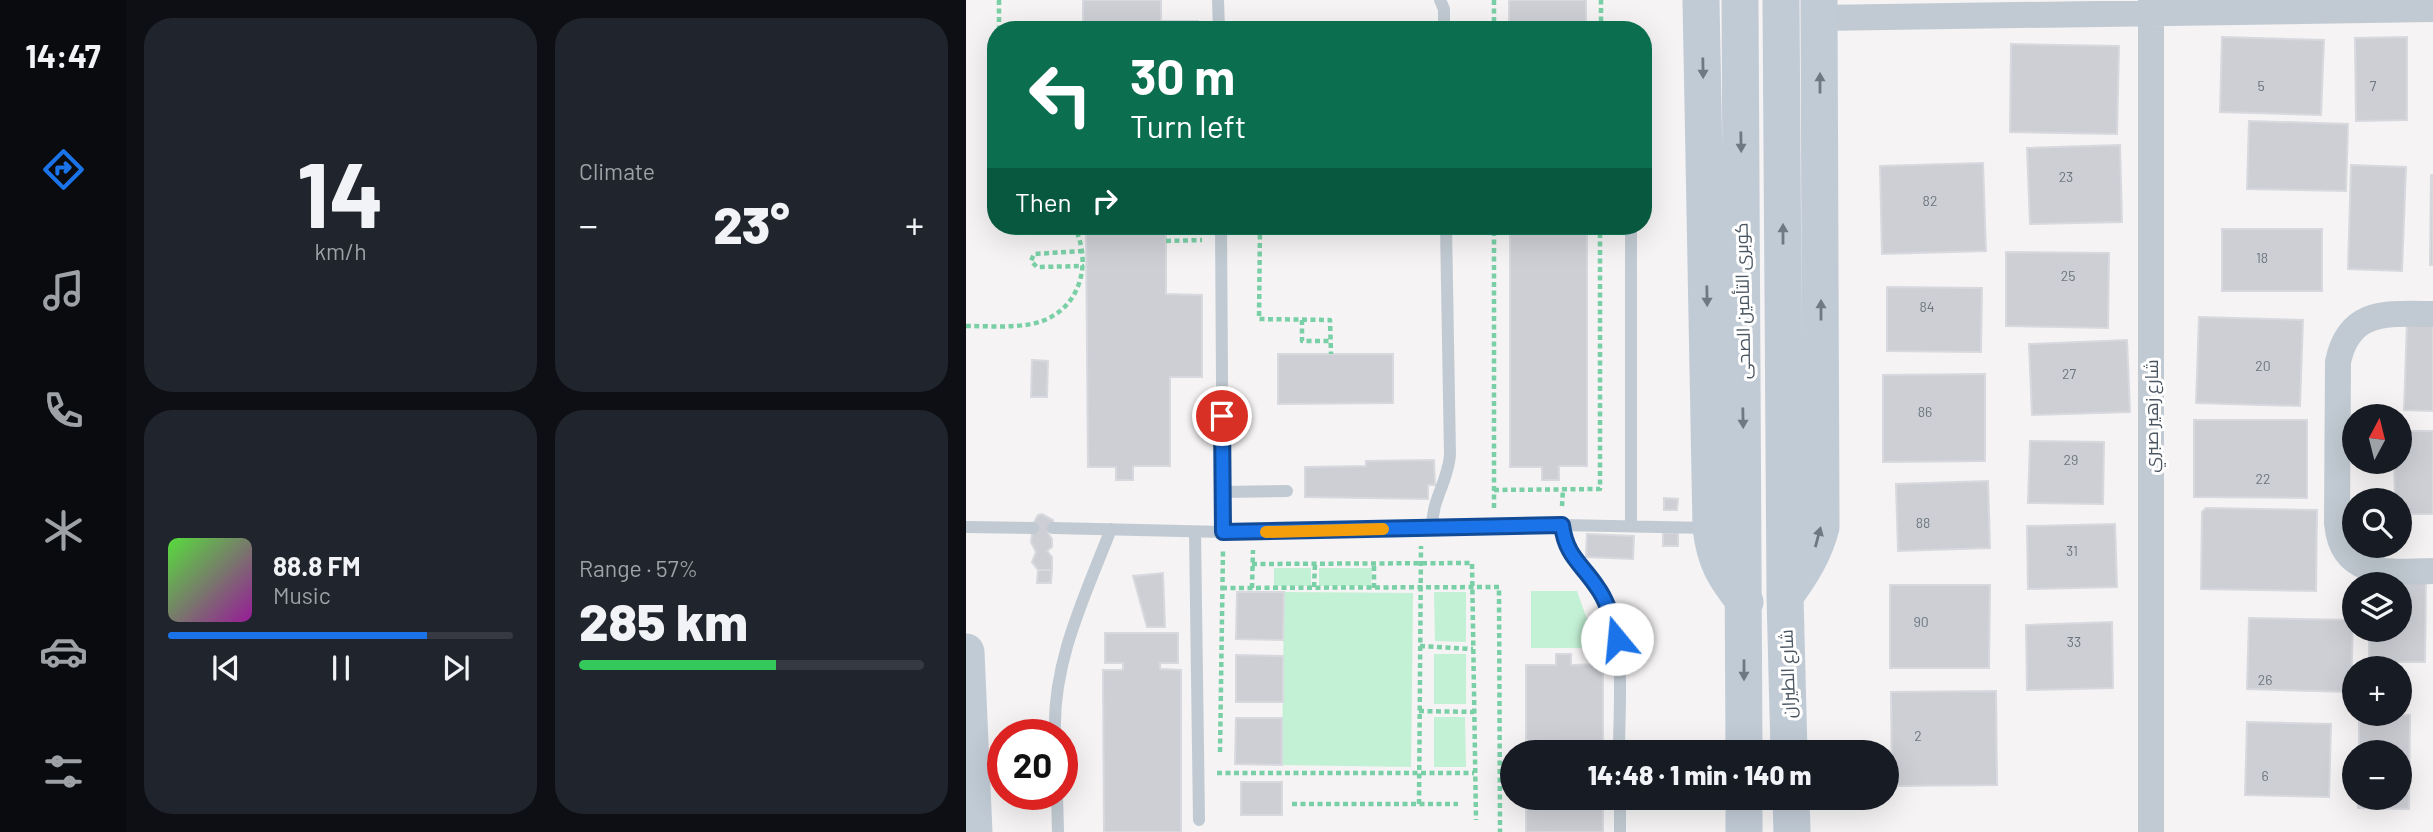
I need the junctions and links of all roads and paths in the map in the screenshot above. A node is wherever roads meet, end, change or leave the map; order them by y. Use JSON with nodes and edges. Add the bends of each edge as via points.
{"nodes":[{"id":1,"x":999,"y":0,"type":"edge"},
{"id":2,"x":1218,"y":0,"type":"edge"},
{"id":3,"x":1440,"y":0,"type":"edge"},
{"id":4,"x":1494,"y":0,"type":"edge"},
{"id":5,"x":1601,"y":0,"type":"edge"},
{"id":6,"x":1702,"y":0,"type":"edge"},
{"id":7,"x":1740,"y":0,"type":"edge"},
{"id":8,"x":1781,"y":0,"type":"edge"},
{"id":9,"x":2151,"y":6,"type":"edge"},
{"id":10,"x":1819,"y":9,"type":"edge"},
{"id":11,"x":2433,"y":9,"type":"edge"},
{"id":12,"x":999,"y":21,"type":"edge"},
{"id":13,"x":1219,"y":21,"type":"edge"},
{"id":14,"x":1444,"y":21,"type":"edge"},
{"id":15,"x":1494,"y":21,"type":"edge"},
{"id":16,"x":1601,"y":21,"type":"edge"},
{"id":17,"x":1077,"y":235,"type":"edge"},
{"id":18,"x":1221,"y":235,"type":"edge"},
{"id":19,"x":1260,"y":235,"type":"edge"},
{"id":20,"x":1446,"y":235,"type":"edge"},
{"id":21,"x":1494,"y":235,"type":"edge"},
{"id":22,"x":1601,"y":235,"type":"edge"},
{"id":23,"x":1631,"y":235,"type":"edge"},
{"id":24,"x":1221,"y":240,"type":"junction"},
{"id":25,"x":1166,"y":241,"type":"dead end"},
{"id":26,"x":1083,"y":251,"type":"junction"},
{"id":27,"x":1084,"y":266,"type":"junction"},
{"id":28,"x":2433,"y":314,"type":"edge"},
{"id":29,"x":1302,"y":320,"type":"junction"},
{"id":30,"x":966,"y":326,"type":"edge"},
{"id":31,"x":1330,"y":341,"type":"junction"},
{"id":32,"x":1331,"y":354,"type":"dead end"},
{"id":33,"x":1287,"y":491,"type":"dead end"},
{"id":34,"x":1223,"y":492,"type":"junction"},
{"id":35,"x":1562,"y":525,"type":"junction"},
{"id":36,"x":1631,"y":526,"type":"junction"},
{"id":37,"x":966,"y":527,"type":"edge"},
{"id":38,"x":1032,"y":528,"type":"dead end"},
{"id":39,"x":1053,"y":528,"type":"dead end"},
{"id":40,"x":1426,"y":528,"type":"junction"},
{"id":41,"x":1711,"y":528,"type":"junction"},
{"id":42,"x":1111,"y":529,"type":"junction"},
{"id":43,"x":1195,"y":532,"type":"junction"},
{"id":44,"x":1223,"y":532,"type":"junction"},
{"id":45,"x":1253,"y":532,"type":"junction"},
{"id":46,"x":1252,"y":564,"type":"junction"},
{"id":47,"x":1315,"y":564,"type":"junction"},
{"id":48,"x":1374,"y":564,"type":"junction"},
{"id":49,"x":1421,"y":564,"type":"junction"},
{"id":50,"x":2433,"y":571,"type":"edge"},
{"id":51,"x":1314,"y":587,"type":"junction"},
{"id":52,"x":1374,"y":587,"type":"junction"},
{"id":53,"x":1420,"y":587,"type":"junction"},
{"id":54,"x":1473,"y":587,"type":"junction"},
{"id":55,"x":1222,"y":588,"type":"junction"},
{"id":56,"x":1252,"y":588,"type":"junction"},
{"id":57,"x":1785,"y":596,"type":"junction"},
{"id":58,"x":1745,"y":602,"type":"junction"},
{"id":59,"x":1420,"y":646,"type":"junction"},
{"id":60,"x":1473,"y":649,"type":"junction"},
{"id":61,"x":966,"y":652,"type":"edge"},
{"id":62,"x":1419,"y":711,"type":"junction"},
{"id":63,"x":1474,"y":712,"type":"junction"},
{"id":64,"x":1055,"y":719,"type":"edge"},
{"id":65,"x":1619,"y":740,"type":"edge"},
{"id":66,"x":1744,"y":740,"type":"edge"},
{"id":67,"x":1789,"y":740,"type":"edge"},
{"id":68,"x":1500,"y":772,"type":"edge"},
{"id":69,"x":1419,"y":773,"type":"junction"},
{"id":70,"x":1475,"y":773,"type":"junction"},
{"id":71,"x":1199,"y":774,"type":"junction"},
{"id":72,"x":1220,"y":774,"type":"junction"},
{"id":73,"x":1292,"y":804,"type":"dead end"},
{"id":74,"x":1419,"y":804,"type":"junction"},
{"id":75,"x":1458,"y":804,"type":"dead end"},
{"id":76,"x":1057,"y":810,"type":"edge"},
{"id":77,"x":1500,"y":810,"type":"edge"},
{"id":78,"x":1620,"y":810,"type":"edge"},
{"id":79,"x":1744,"y":810,"type":"edge"},
{"id":80,"x":1791,"y":810,"type":"edge"},
{"id":81,"x":1199,"y":820,"type":"dead end"},
{"id":82,"x":1476,"y":820,"type":"dead end"},
{"id":83,"x":974,"y":832,"type":"edge"},
{"id":84,"x":1058,"y":832,"type":"edge"},
{"id":85,"x":1500,"y":832,"type":"edge"},
{"id":86,"x":1620,"y":832,"type":"edge"},
{"id":87,"x":1744,"y":832,"type":"edge"},
{"id":88,"x":1792,"y":832,"type":"edge"},
{"id":89,"x":2151,"y":832,"type":"edge"}],
"edges":[{"from":1,"to":12,"type":"path"},
{"from":2,"to":13,"type":"lane"},
{"from":3,"to":14,"type":"lane"},
{"from":4,"to":15,"type":"path"},
{"from":5,"to":16,"type":"path"},
{"from":6,"to":41,"type":"main road","one_way":true},
{"from":7,"to":58,"type":"main road","name":"كوبرى التأمين الصحى","one_way":true},
{"from":57,"to":8,"type":"main road","one_way":true},
{"from":9,"to":10,"type":"street"},
{"from":9,"to":11,"type":"street"},
{"from":9,"to":89,"type":"street","name":"شارع زهير صبري"},
{"from":57,"to":10,"type":"main road","one_way":true,"via":[[1808,564],[1821,527]]},
{"from":17,"to":26,"type":"path"},
{"from":18,"to":24,"type":"lane"},
{"from":19,"to":29,"type":"path","via":[[1259,319]]},
{"from":20,"to":40,"type":"lane","via":[[1450,455]]},
{"from":21,"to":22,"type":"path","via":[[1494,490],[1600,489]]},
{"from":23,"to":36,"type":"lane"},
{"from":24,"to":25,"type":"path"},
{"from":24,"to":34,"type":"lane"},
{"from":26,"to":27,"type":"path"},
{"from":26,"to":27,"type":"path","via":[[1034,254],[1031,261],[1037,267]]},
{"from":27,"to":30,"type":"path","via":[[1071,299],[1043,321]]},
{"from":28,"to":50,"type":"street","via":[[2374,316],[2348,334],[2341,347],[2337,523],[2345,551],[2368,568]]},
{"from":29,"to":31,"type":"path","via":[[1302,341]]},
{"from":29,"to":31,"type":"path","via":[[1330,320]]},
{"from":31,"to":32,"type":"path"},
{"from":33,"to":34,"type":"lane"},
{"from":34,"to":44,"type":"lane"},
{"from":35,"to":36,"type":"lane"},
{"from":35,"to":40,"type":"lane"},
{"from":35,"to":65,"type":"lane","via":[[1567,547],[1600,592],[1614,625]]},
{"from":36,"to":41,"type":"lane"},
{"from":37,"to":38,"type":"lane"},
{"from":39,"to":42,"type":"lane"},
{"from":40,"to":45,"type":"lane"},
{"from":40,"to":49,"type":"path"},
{"from":41,"to":58,"type":"main road","via":[[1716,558]]},
{"from":42,"to":43,"type":"lane"},
{"from":42,"to":64,"type":"lane","via":[[1070,634],[1056,692]]},
{"from":43,"to":44,"type":"lane"},
{"from":43,"to":71,"type":"lane"},
{"from":44,"to":45,"type":"lane"},
{"from":44,"to":55,"type":"path"},
{"from":45,"to":46,"type":"path"},
{"from":46,"to":47,"type":"path"},
{"from":46,"to":56,"type":"path"},
{"from":47,"to":48,"type":"path"},
{"from":47,"to":51,"type":"path"},
{"from":48,"to":49,"type":"path"},
{"from":48,"to":52,"type":"path"},
{"from":49,"to":53,"type":"path"},
{"from":49,"to":54,"type":"path","via":[[1472,563]]},
{"from":51,"to":52,"type":"path"},
{"from":51,"to":56,"type":"path"},
{"from":52,"to":53,"type":"path"},
{"from":53,"to":54,"type":"path"},
{"from":53,"to":59,"type":"path"},
{"from":54,"to":60,"type":"path"},
{"from":54,"to":68,"type":"path","via":[[1499,587]]},
{"from":55,"to":56,"type":"path"},
{"from":55,"to":72,"type":"path"},
{"from":57,"to":67,"type":"main road","name":"شارع الطيران"},
{"from":58,"to":66,"type":"main road","one_way":true},
{"from":59,"to":60,"type":"path"},
{"from":59,"to":62,"type":"path"},
{"from":60,"to":63,"type":"path"},
{"from":61,"to":83,"type":"main road"},
{"from":62,"to":63,"type":"path"},
{"from":62,"to":69,"type":"path"},
{"from":63,"to":70,"type":"path"},
{"from":69,"to":70,"type":"path"},
{"from":69,"to":72,"type":"path"},
{"from":69,"to":74,"type":"path"},
{"from":70,"to":82,"type":"path"},
{"from":71,"to":72,"type":"path"},
{"from":71,"to":81,"type":"lane"},
{"from":73,"to":74,"type":"path"},
{"from":74,"to":75,"type":"path"},
{"from":76,"to":84,"type":"lane"},
{"from":77,"to":85,"type":"path"},
{"from":78,"to":86,"type":"lane"},
{"from":79,"to":87,"type":"main road"},
{"from":80,"to":88,"type":"main road"}]}
